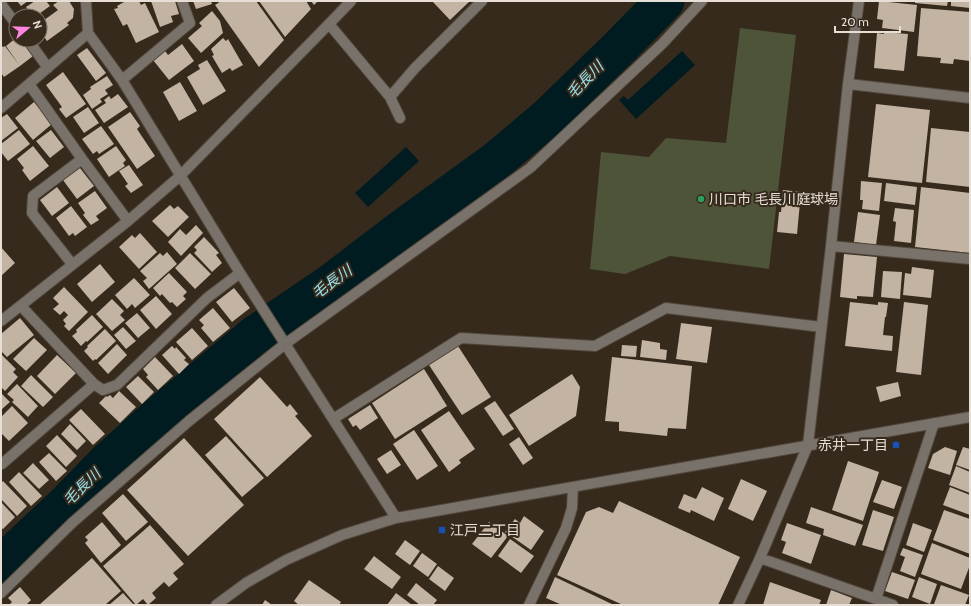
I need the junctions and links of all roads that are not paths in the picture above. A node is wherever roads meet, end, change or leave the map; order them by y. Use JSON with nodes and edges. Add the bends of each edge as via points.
{"nodes":[{"id":1,"x":86,"y":1,"type":"edge"},
{"id":2,"x":182,"y":1,"type":"edge"},
{"id":3,"x":351,"y":1,"type":"edge"},
{"id":4,"x":482,"y":1,"type":"edge"},
{"id":5,"x":702,"y":1,"type":"edge"},
{"id":6,"x":859,"y":1,"type":"edge"},
{"id":7,"x":1,"y":4,"type":"edge"},
{"id":8,"x":8,"y":13,"type":"edge"},
{"id":9,"x":329,"y":24,"type":"junction"},
{"id":10,"x":88,"y":33,"type":"junction"},
{"id":11,"x":34,"y":48,"type":"edge"},
{"id":12,"x":48,"y":68,"type":"junction"},
{"id":13,"x":122,"y":80,"type":"junction"},
{"id":14,"x":30,"y":84,"type":"junction"},
{"id":15,"x":848,"y":84,"type":"junction"},
{"id":16,"x":390,"y":97,"type":"junction"},
{"id":17,"x":970,"y":98,"type":"edge"},
{"id":18,"x":1,"y":108,"type":"edge"},
{"id":19,"x":400,"y":118,"type":"dead end"},
{"id":20,"x":82,"y":159,"type":"junction"},
{"id":21,"x":180,"y":176,"type":"junction"},
{"id":22,"x":128,"y":221,"type":"junction"},
{"id":23,"x":831,"y":246,"type":"junction"},
{"id":24,"x":970,"y":259,"type":"edge"},
{"id":25,"x":72,"y":264,"type":"junction"},
{"id":26,"x":240,"y":273,"type":"junction"},
{"id":27,"x":21,"y":306,"type":"junction"},
{"id":28,"x":1,"y":321,"type":"edge"},
{"id":29,"x":821,"y":326,"type":"junction"},
{"id":30,"x":285,"y":344,"type":"junction"},
{"id":31,"x":94,"y":384,"type":"junction"},
{"id":32,"x":970,"y":417,"type":"edge"},
{"id":33,"x":333,"y":419,"type":"junction"},
{"id":34,"x":934,"y":423,"type":"junction"},
{"id":35,"x":808,"y":445,"type":"junction"},
{"id":36,"x":1,"y":463,"type":"edge"},
{"id":37,"x":573,"y":487,"type":"junction"},
{"id":38,"x":396,"y":518,"type":"junction"},
{"id":39,"x":760,"y":558,"type":"junction"},
{"id":40,"x":1,"y":593,"type":"edge"},
{"id":41,"x":876,"y":599,"type":"junction"},
{"id":42,"x":216,"y":605,"type":"edge"},
{"id":43,"x":529,"y":605,"type":"edge"},
{"id":44,"x":738,"y":605,"type":"edge"},
{"id":45,"x":893,"y":605,"type":"edge"}],
"edges":[{"from":1,"to":10,"type":"street"},
{"from":2,"to":13,"type":"street","via":[[190,23]]},
{"from":3,"to":9,"type":"street"},
{"from":4,"to":16,"type":"street","via":[[415,68]]},
{"from":5,"to":30,"type":"street","via":[[662,44],[530,168]]},
{"from":6,"to":15,"type":"street"},
{"from":7,"to":8,"type":"street"},
{"from":9,"to":16,"type":"street"},
{"from":9,"to":21,"type":"street"},
{"from":10,"to":12,"type":"street"},
{"from":10,"to":13,"type":"street"},
{"from":11,"to":12,"type":"street"},
{"from":12,"to":14,"type":"street"},
{"from":13,"to":21,"type":"street"},
{"from":14,"to":18,"type":"street"},
{"from":14,"to":20,"type":"street"},
{"from":15,"to":17,"type":"street"},
{"from":15,"to":23,"type":"street"},
{"from":16,"to":19,"type":"street"},
{"from":20,"to":22,"type":"street"},
{"from":20,"to":25,"type":"street","via":[[33,196],[32,213]]},
{"from":21,"to":22,"type":"street"},
{"from":21,"to":26,"type":"street"},
{"from":22,"to":25,"type":"street"},
{"from":23,"to":24,"type":"street"},
{"from":23,"to":29,"type":"street"},
{"from":25,"to":27,"type":"street"},
{"from":26,"to":30,"type":"street"},
{"from":26,"to":31,"type":"street","via":[[207,298],[117,385],[103,390]]},
{"from":27,"to":28,"type":"street"},
{"from":27,"to":31,"type":"street"},
{"from":29,"to":33,"type":"street","via":[[666,308],[595,346],[461,338]]},
{"from":29,"to":35,"type":"street"},
{"from":30,"to":33,"type":"street"},
{"from":30,"to":40,"type":"street","via":[[189,421],[72,523]]},
{"from":31,"to":36,"type":"street"},
{"from":32,"to":34,"type":"street"},
{"from":33,"to":38,"type":"street"},
{"from":34,"to":35,"type":"street"},
{"from":34,"to":41,"type":"street"},
{"from":35,"to":37,"type":"street"},
{"from":35,"to":39,"type":"street"},
{"from":37,"to":38,"type":"street"},
{"from":37,"to":43,"type":"street","via":[[572,508],[566,528]]},
{"from":38,"to":42,"type":"street","via":[[342,535],[286,560],[246,583]]},
{"from":39,"to":41,"type":"street"},
{"from":39,"to":44,"type":"street"},
{"from":41,"to":45,"type":"street"}]}
